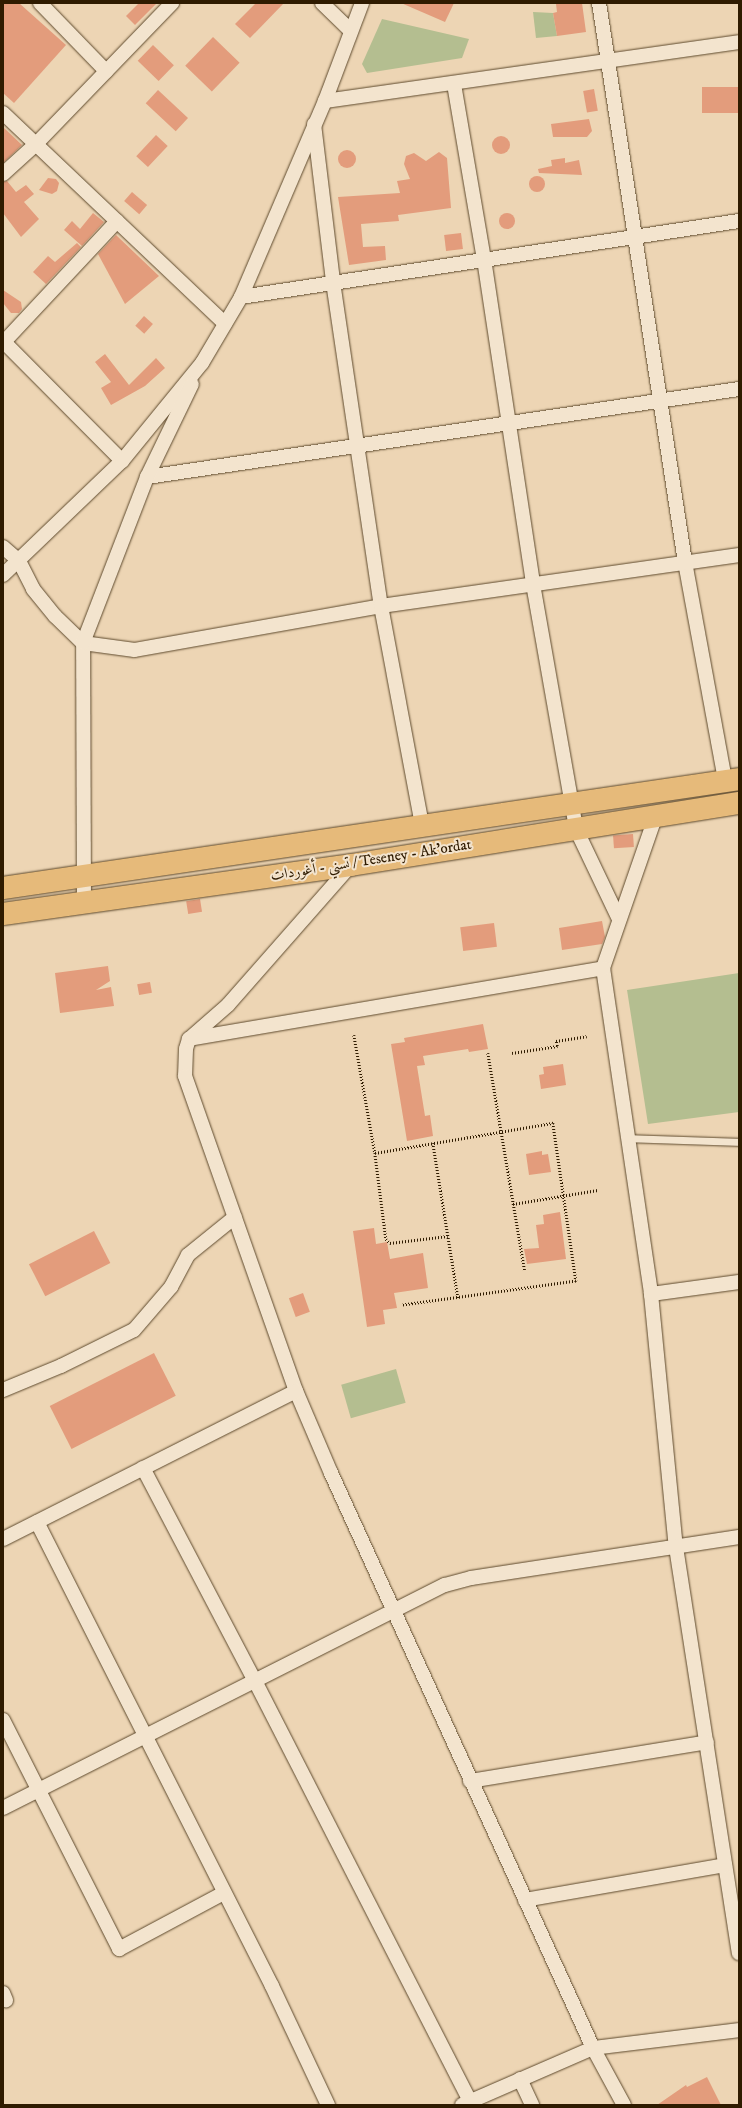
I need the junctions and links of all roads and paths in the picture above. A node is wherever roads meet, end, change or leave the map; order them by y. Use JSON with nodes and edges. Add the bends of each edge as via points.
{"nodes":[{"id":1,"x":40,"y":3,"type":"edge"},
{"id":2,"x":172,"y":3,"type":"edge"},
{"id":3,"x":322,"y":3,"type":"edge"},
{"id":4,"x":362,"y":3,"type":"edge"},
{"id":5,"x":599,"y":3,"type":"edge"},
{"id":6,"x":350,"y":30,"type":"junction"},
{"id":7,"x":739,"y":42,"type":"edge"},
{"id":8,"x":607,"y":62,"type":"junction"},
{"id":9,"x":106,"y":71,"type":"junction"},
{"id":10,"x":454,"y":84,"type":"junction"},
{"id":11,"x":324,"y":101,"type":"junction"},
{"id":12,"x":3,"y":113,"type":"edge"},
{"id":13,"x":314,"y":124,"type":"junction"},
{"id":14,"x":36,"y":144,"type":"junction"},
{"id":15,"x":3,"y":174,"type":"edge"},
{"id":16,"x":117,"y":221,"type":"junction"},
{"id":17,"x":739,"y":221,"type":"edge"},
{"id":18,"x":634,"y":237,"type":"junction"},
{"id":19,"x":484,"y":259,"type":"junction"},
{"id":20,"x":334,"y":282,"type":"junction"},
{"id":21,"x":241,"y":297,"type":"junction"},
{"id":22,"x":225,"y":324,"type":"junction"},
{"id":23,"x":3,"y":342,"type":"edge"},
{"id":24,"x":202,"y":364,"type":"junction"},
{"id":25,"x":739,"y":389,"type":"edge"},
{"id":26,"x":660,"y":401,"type":"junction"},
{"id":27,"x":508,"y":423,"type":"junction"},
{"id":28,"x":357,"y":445,"type":"junction"},
{"id":29,"x":122,"y":461,"type":"junction"},
{"id":30,"x":147,"y":477,"type":"junction"},
{"id":31,"x":3,"y":547,"type":"edge"},
{"id":32,"x":739,"y":555,"type":"edge"},
{"id":33,"x":18,"y":561,"type":"junction"},
{"id":34,"x":685,"y":562,"type":"junction"},
{"id":35,"x":3,"y":575,"type":"edge"},
{"id":36,"x":533,"y":584,"type":"junction"},
{"id":37,"x":381,"y":606,"type":"junction"},
{"id":38,"x":83,"y":643,"type":"junction"},
{"id":39,"x":732,"y":780,"type":"edge"},
{"id":40,"x":572,"y":802,"type":"junction"},
{"id":41,"x":739,"y":803,"type":"edge"},
{"id":42,"x":656,"y":815,"type":"junction"},
{"id":43,"x":422,"y":826,"type":"junction"},
{"id":44,"x":576,"y":829,"type":"junction"},
{"id":45,"x":351,"y":865,"type":"junction"},
{"id":46,"x":84,"y":876,"type":"junction"},
{"id":47,"x":3,"y":888,"type":"edge"},
{"id":48,"x":84,"y":901,"type":"junction"},
{"id":49,"x":3,"y":914,"type":"edge"},
{"id":50,"x":619,"y":920,"type":"junction"},
{"id":51,"x":603,"y":968,"type":"junction"},
{"id":52,"x":354,"y":1035,"type":"dead end"},
{"id":53,"x":587,"y":1036,"type":"dead end"},
{"id":54,"x":189,"y":1039,"type":"junction"},
{"id":55,"x":488,"y":1053,"type":"dead end"},
{"id":56,"x":512,"y":1053,"type":"dead end"},
{"id":57,"x":501,"y":1132,"type":"junction"},
{"id":58,"x":627,"y":1138,"type":"junction"},
{"id":59,"x":739,"y":1142,"type":"edge"},
{"id":60,"x":433,"y":1143,"type":"junction"},
{"id":61,"x":375,"y":1153,"type":"junction"},
{"id":62,"x":598,"y":1190,"type":"dead end"},
{"id":63,"x":564,"y":1196,"type":"junction"},
{"id":64,"x":513,"y":1204,"type":"junction"},
{"id":65,"x":235,"y":1217,"type":"junction"},
{"id":66,"x":448,"y":1236,"type":"junction"},
{"id":67,"x":525,"y":1271,"type":"dead end"},
{"id":68,"x":739,"y":1282,"type":"edge"},
{"id":69,"x":651,"y":1294,"type":"junction"},
{"id":70,"x":458,"y":1298,"type":"junction"},
{"id":71,"x":403,"y":1306,"type":"dead end"},
{"id":72,"x":3,"y":1390,"type":"edge"},
{"id":73,"x":296,"y":1391,"type":"junction"},
{"id":74,"x":143,"y":1468,"type":"junction"},
{"id":75,"x":37,"y":1522,"type":"junction"},
{"id":76,"x":739,"y":1538,"type":"edge"},
{"id":77,"x":3,"y":1539,"type":"edge"},
{"id":78,"x":676,"y":1546,"type":"junction"},
{"id":79,"x":392,"y":1611,"type":"junction"},
{"id":80,"x":255,"y":1680,"type":"junction"},
{"id":81,"x":3,"y":1720,"type":"edge"},
{"id":82,"x":144,"y":1736,"type":"junction"},
{"id":83,"x":707,"y":1742,"type":"junction"},
{"id":84,"x":470,"y":1781,"type":"junction"},
{"id":85,"x":40,"y":1789,"type":"junction"},
{"id":86,"x":3,"y":1808,"type":"edge"},
{"id":87,"x":725,"y":1865,"type":"junction"},
{"id":88,"x":224,"y":1893,"type":"junction"},
{"id":89,"x":525,"y":1900,"type":"junction"},
{"id":90,"x":739,"y":1953,"type":"edge"},
{"id":91,"x":739,"y":2030,"type":"edge"},
{"id":92,"x":593,"y":2048,"type":"junction"},
{"id":93,"x":520,"y":2079,"type":"junction"},
{"id":94,"x":465,"y":2103,"type":"edge"},
{"id":95,"x":328,"y":2105,"type":"edge"},
{"id":96,"x":532,"y":2105,"type":"edge"},
{"id":97,"x":624,"y":2105,"type":"edge"}],
"edges":[{"from":1,"to":9,"type":"street"},
{"from":2,"to":9,"type":"street"},
{"from":3,"to":6,"type":"street"},
{"from":4,"to":6,"type":"street"},
{"from":5,"to":8,"type":"street"},
{"from":6,"to":11,"type":"street"},
{"from":7,"to":8,"type":"street"},
{"from":8,"to":10,"type":"street"},
{"from":8,"to":18,"type":"street"},
{"from":9,"to":14,"type":"street"},
{"from":10,"to":11,"type":"street"},
{"from":10,"to":19,"type":"street"},
{"from":11,"to":13,"type":"street"},
{"from":12,"to":14,"type":"street"},
{"from":13,"to":20,"type":"street"},
{"from":13,"to":21,"type":"street"},
{"from":14,"to":15,"type":"street"},
{"from":14,"to":16,"type":"street"},
{"from":16,"to":22,"type":"street"},
{"from":16,"to":23,"type":"street"},
{"from":17,"to":18,"type":"street"},
{"from":18,"to":19,"type":"street"},
{"from":18,"to":26,"type":"street"},
{"from":19,"to":20,"type":"street"},
{"from":19,"to":27,"type":"street"},
{"from":20,"to":21,"type":"street"},
{"from":20,"to":28,"type":"street"},
{"from":21,"to":22,"type":"street"},
{"from":22,"to":24,"type":"street"},
{"from":23,"to":29,"type":"street"},
{"from":24,"to":29,"type":"street"},
{"from":24,"to":30,"type":"street"},
{"from":25,"to":26,"type":"street"},
{"from":26,"to":27,"type":"street"},
{"from":26,"to":34,"type":"street"},
{"from":27,"to":28,"type":"street"},
{"from":27,"to":36,"type":"street"},
{"from":28,"to":30,"type":"street"},
{"from":28,"to":37,"type":"street"},
{"from":29,"to":33,"type":"street"},
{"from":30,"to":38,"type":"street"},
{"from":31,"to":33,"type":"street"},
{"from":32,"to":34,"type":"street"},
{"from":33,"to":35,"type":"street"},
{"from":33,"to":38,"type":"street","via":[[33,589],[55,616]]},
{"from":34,"to":36,"type":"street"},
{"from":34,"to":39,"type":"street"},
{"from":36,"to":37,"type":"street"},
{"from":36,"to":40,"type":"street"},
{"from":37,"to":38,"type":"street","via":[[135,650]]},
{"from":37,"to":43,"type":"street"},
{"from":38,"to":46,"type":"street"},
{"from":39,"to":40,"type":"main road"},
{"from":40,"to":43,"type":"main road"},
{"from":40,"to":44,"type":"street"},
{"from":41,"to":42,"type":"main road","name":"تسني - أغوردات / Teseney - Ak'ordat"},
{"from":42,"to":44,"type":"main road","name":"تسني - أغوردات / Teseney - Ak'ordat"},
{"from":42,"to":50,"type":"street"},
{"from":43,"to":46,"type":"main road"},
{"from":44,"to":45,"type":"main road","name":"تسني - أغوردات / Teseney - Ak'ordat"},
{"from":44,"to":50,"type":"street"},
{"from":45,"to":48,"type":"main road","name":"تسني - أغوردات / Teseney - Ak'ordat"},
{"from":45,"to":54,"type":"street","via":[[228,1005]]},
{"from":46,"to":47,"type":"main road"},
{"from":46,"to":48,"type":"street"},
{"from":48,"to":49,"type":"main road","name":"تسني - أغوردات / Teseney - Ak'ordat"},
{"from":50,"to":51,"type":"street"},
{"from":51,"to":54,"type":"street"},
{"from":51,"to":58,"type":"street"},
{"from":52,"to":61,"type":"path"},
{"from":53,"to":56,"type":"path","via":[[556,1041],[557,1046]]},
{"from":54,"to":65,"type":"street","via":[[185,1076]]},
{"from":55,"to":57,"type":"path"},
{"from":57,"to":60,"type":"path"},
{"from":57,"to":63,"type":"path","via":[[553,1123]]},
{"from":57,"to":64,"type":"path"},
{"from":58,"to":59,"type":"lane"},
{"from":58,"to":69,"type":"street"},
{"from":60,"to":61,"type":"path"},
{"from":60,"to":66,"type":"path"},
{"from":61,"to":66,"type":"path","via":[[386,1239],[390,1243]]},
{"from":62,"to":63,"type":"path"},
{"from":63,"to":64,"type":"path"},
{"from":63,"to":70,"type":"path","via":[[576,1281]]},
{"from":64,"to":67,"type":"path"},
{"from":65,"to":72,"type":"street","via":[[188,1254],[171,1287],[134,1330],[61,1366]]},
{"from":65,"to":73,"type":"street"},
{"from":66,"to":70,"type":"path"},
{"from":68,"to":69,"type":"street"},
{"from":69,"to":78,"type":"street"},
{"from":70,"to":71,"type":"path"},
{"from":73,"to":74,"type":"street"},
{"from":73,"to":79,"type":"street"},
{"from":74,"to":75,"type":"street"},
{"from":74,"to":80,"type":"street"},
{"from":75,"to":77,"type":"street"},
{"from":75,"to":82,"type":"street"},
{"from":76,"to":78,"type":"street"},
{"from":78,"to":79,"type":"street","via":[[471,1578],[445,1585]]},
{"from":78,"to":83,"type":"street"},
{"from":79,"to":80,"type":"street"},
{"from":79,"to":84,"type":"street"},
{"from":80,"to":82,"type":"street"},
{"from":80,"to":94,"type":"street"},
{"from":81,"to":85,"type":"street"},
{"from":82,"to":85,"type":"street"},
{"from":82,"to":88,"type":"street"},
{"from":83,"to":84,"type":"street"},
{"from":83,"to":87,"type":"street"},
{"from":84,"to":89,"type":"street"},
{"from":85,"to":86,"type":"street"},
{"from":85,"to":88,"type":"street","via":[[119,1949]]},
{"from":87,"to":89,"type":"street"},
{"from":87,"to":90,"type":"street"},
{"from":88,"to":95,"type":"street"},
{"from":89,"to":92,"type":"street"},
{"from":91,"to":92,"type":"street"},
{"from":92,"to":93,"type":"street"},
{"from":92,"to":97,"type":"street"},
{"from":93,"to":94,"type":"street"},
{"from":93,"to":96,"type":"street"}]}
